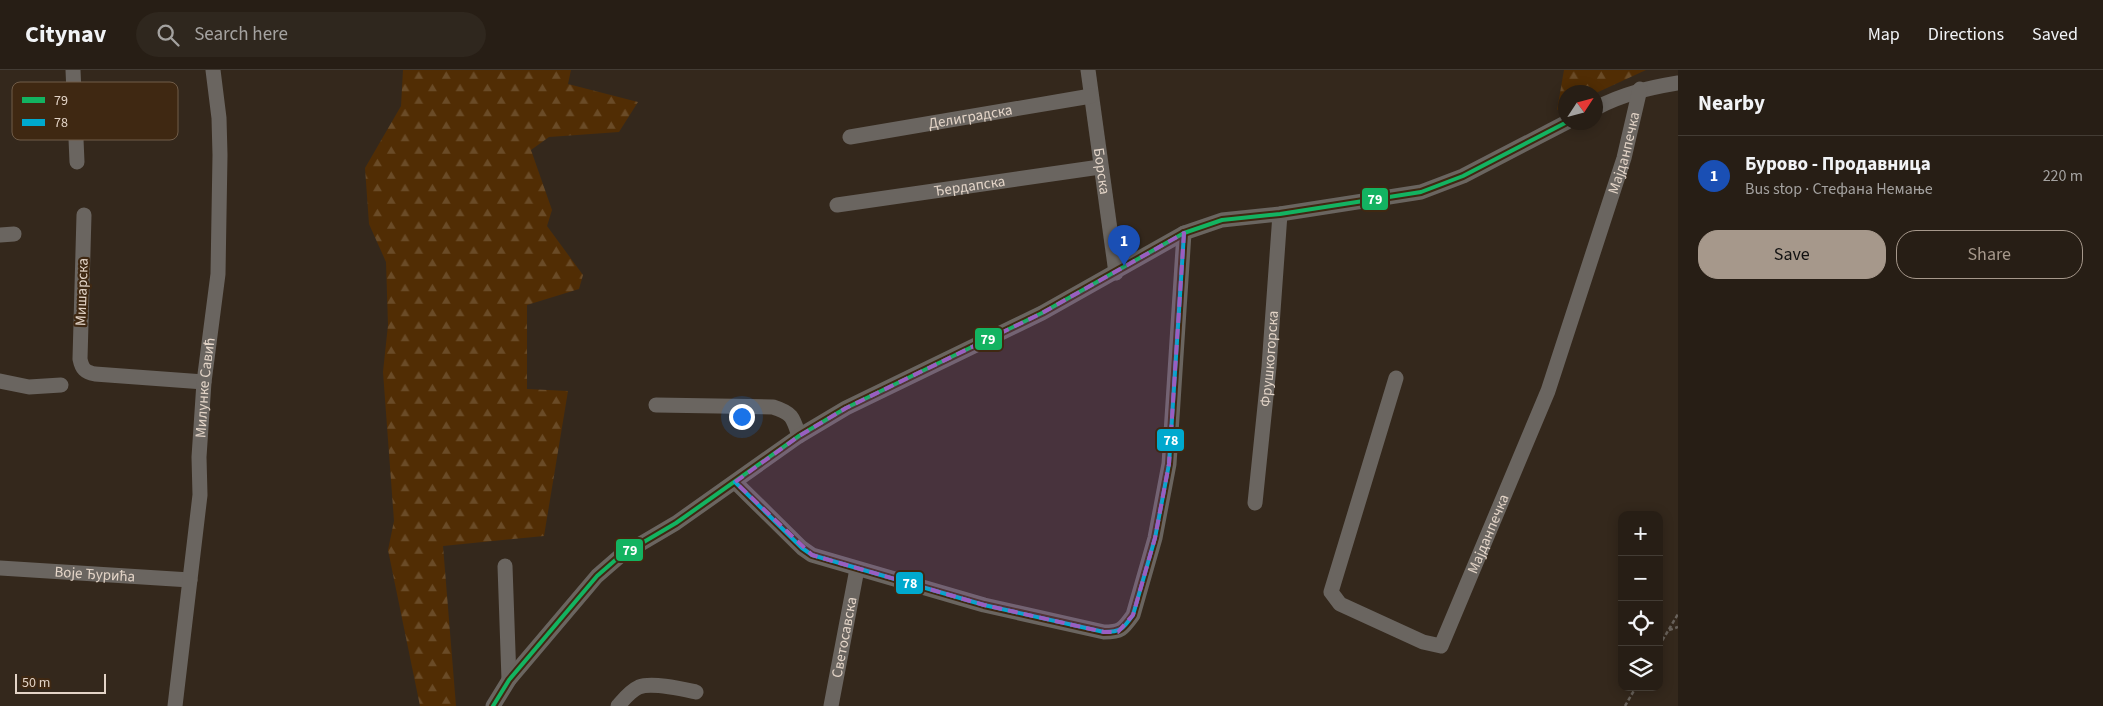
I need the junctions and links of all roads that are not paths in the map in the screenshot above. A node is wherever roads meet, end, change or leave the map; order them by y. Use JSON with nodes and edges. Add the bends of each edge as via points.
{"nodes":[{"id":1,"x":212,"y":70,"type":"edge"},
{"id":2,"x":1088,"y":70,"type":"edge"},
{"id":3,"x":1678,"y":83,"type":"edge"},
{"id":4,"x":1640,"y":89,"type":"junction"},
{"id":5,"x":1091,"y":96,"type":"junction"},
{"id":6,"x":1603,"y":104,"type":"edge"},
{"id":7,"x":1558,"y":127,"type":"edge"},
{"id":8,"x":850,"y":137,"type":"dead end"},
{"id":9,"x":76,"y":140,"type":"edge"},
{"id":10,"x":77,"y":162,"type":"dead end"},
{"id":11,"x":1100,"y":166,"type":"junction"},
{"id":12,"x":837,"y":205,"type":"dead end"},
{"id":13,"x":1280,"y":214,"type":"junction"},
{"id":14,"x":84,"y":215,"type":"dead end"},
{"id":15,"x":1184,"y":233,"type":"junction"},
{"id":16,"x":1116,"y":273,"type":"junction"},
{"id":17,"x":1396,"y":378,"type":"dead end"},
{"id":18,"x":0,"y":381,"type":"edge"},
{"id":19,"x":204,"y":382,"type":"junction"},
{"id":20,"x":62,"y":385,"type":"dead end"},
{"id":21,"x":656,"y":406,"type":"dead end"},
{"id":22,"x":798,"y":436,"type":"junction"},
{"id":23,"x":735,"y":482,"type":"junction"},
{"id":24,"x":1255,"y":503,"type":"dead end"},
{"id":25,"x":505,"y":566,"type":"dead end"},
{"id":26,"x":0,"y":568,"type":"edge"},
{"id":27,"x":857,"y":569,"type":"junction"},
{"id":28,"x":190,"y":580,"type":"junction"},
{"id":29,"x":509,"y":680,"type":"junction"},
{"id":30,"x":696,"y":692,"type":"dead end"},
{"id":31,"x":175,"y":706,"type":"edge"},
{"id":32,"x":493,"y":706,"type":"edge"},
{"id":33,"x":618,"y":706,"type":"edge"},
{"id":34,"x":831,"y":706,"type":"edge"}],
"edges":[{"from":1,"to":19,"type":"street","name":"Милунке Савић","via":[[219,118],[218,274]]},
{"from":2,"to":5,"type":"street","name":"Борска"},
{"from":3,"to":4,"type":"street"},
{"from":4,"to":6,"type":"street"},
{"from":4,"to":17,"type":"street","name":"Мајданпечка","via":[[1624,158],[1548,391],[1441,646],[1423,642],[1340,604],[1331,592]]},
{"from":5,"to":8,"type":"street","name":"Делиградска"},
{"from":5,"to":11,"type":"street","name":"Борска"},
{"from":7,"to":13,"type":"street","via":[[1463,176],[1421,192]]},
{"from":9,"to":10,"type":"street"},
{"from":11,"to":12,"type":"street","name":"Ђердапска"},
{"from":11,"to":16,"type":"street","name":"Борска"},
{"from":13,"to":15,"type":"street","via":[[1222,220]]},
{"from":13,"to":24,"type":"street","name":"Фрушкогорска"},
{"from":14,"to":19,"type":"street","name":"Мишарска","via":[[82,368],[95,374]]},
{"from":15,"to":16,"type":"street"},
{"from":15,"to":27,"type":"street","via":[[1170,464],[1155,538],[1133,616],[1126,626],[1118,632],[1104,632],[984,605]]},
{"from":16,"to":22,"type":"street","via":[[1042,313],[846,408]]},
{"from":18,"to":20,"type":"street","via":[[29,387]]},
{"from":19,"to":28,"type":"street","name":"Милунке Савић","via":[[200,495]]},
{"from":21,"to":22,"type":"street","via":[[773,407],[786,411],[793,418]]},
{"from":22,"to":23,"type":"street"},
{"from":23,"to":27,"type":"street","via":[[807,552]]},
{"from":23,"to":29,"type":"street","via":[[676,523],[620,556],[597,576]]},
{"from":25,"to":29,"type":"street"},
{"from":26,"to":28,"type":"street","name":"Воје Ђурића"},
{"from":27,"to":34,"type":"street","name":"Светосавска"},
{"from":28,"to":31,"type":"street","name":"Милунке Савић"},
{"from":29,"to":32,"type":"street"},
{"from":30,"to":33,"type":"street","via":[[641,686],[631,691]]}]}
